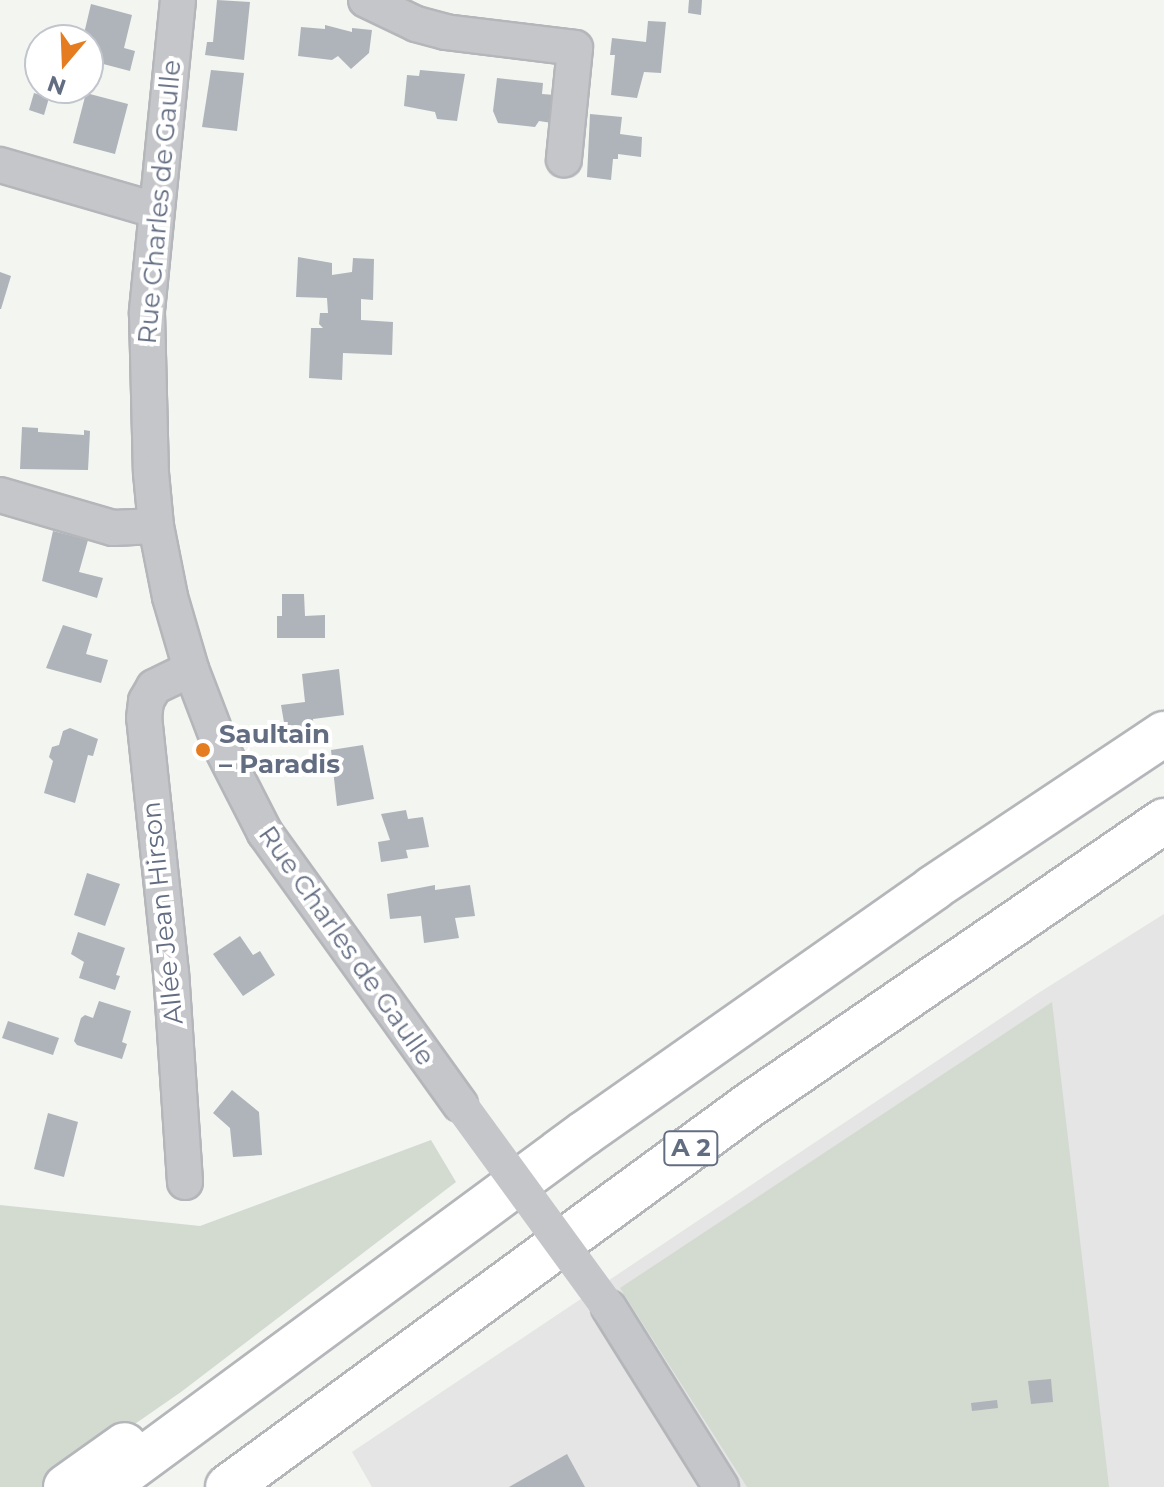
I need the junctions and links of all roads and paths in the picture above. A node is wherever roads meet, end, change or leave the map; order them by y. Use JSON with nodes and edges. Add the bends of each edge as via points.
{"nodes":[{"id":1,"x":178,"y":0,"type":"edge"},
{"id":2,"x":366,"y":0,"type":"edge"},
{"id":3,"x":564,"y":159,"type":"dead end"},
{"id":4,"x":0,"y":165,"type":"edge"},
{"id":5,"x":155,"y":210,"type":"junction"},
{"id":6,"x":0,"y":495,"type":"edge"},
{"id":7,"x":156,"y":526,"type":"junction"},
{"id":8,"x":191,"y":669,"type":"junction"},
{"id":9,"x":1164,"y":734,"type":"edge"},
{"id":10,"x":1164,"y":821,"type":"edge"},
{"id":11,"x":185,"y":1182,"type":"dead end"},
{"id":12,"x":503,"y":1283,"type":"junction"},
{"id":13,"x":250,"y":1378,"type":"junction"},
{"id":14,"x":66,"y":1487,"type":"edge"},
{"id":15,"x":105,"y":1487,"type":"edge"},
{"id":16,"x":228,"y":1487,"type":"edge"},
{"id":17,"x":267,"y":1487,"type":"edge"},
{"id":18,"x":721,"y":1487,"type":"edge"}],
"edges":[{"from":1,"to":5,"type":"street","name":"Rue Charles de Gaulle"},
{"from":2,"to":3,"type":"street","via":[[445,32],[575,48]]},
{"from":4,"to":5,"type":"street"},
{"from":5,"to":7,"type":"street","name":"Rue Charles de Gaulle","via":[[147,313]]},
{"from":6,"to":7,"type":"street","via":[[113,528]]},
{"from":7,"to":8,"type":"street","name":"Rue Charles de Gaulle"},
{"from":8,"to":11,"type":"street","name":"Allée Jean Hirson","via":[[154,687],[144,718],[172,988]]},
{"from":8,"to":18,"type":"street","name":"Rue Charles de Gaulle","bridge":true,"via":[[230,767],[277,852],[609,1308]]},
{"from":9,"to":13,"type":"highway","via":[[747,1018]]},
{"from":10,"to":12,"type":"highway","number":"A 2","via":[[826,1052]]},
{"from":12,"to":16,"type":"highway","number":"A 2"},
{"from":12,"to":17,"type":"highway","via":[[409,1375]]},
{"from":13,"to":14,"type":"highway","via":[[174,1413]]},
{"from":13,"to":15,"type":"highway"}]}
